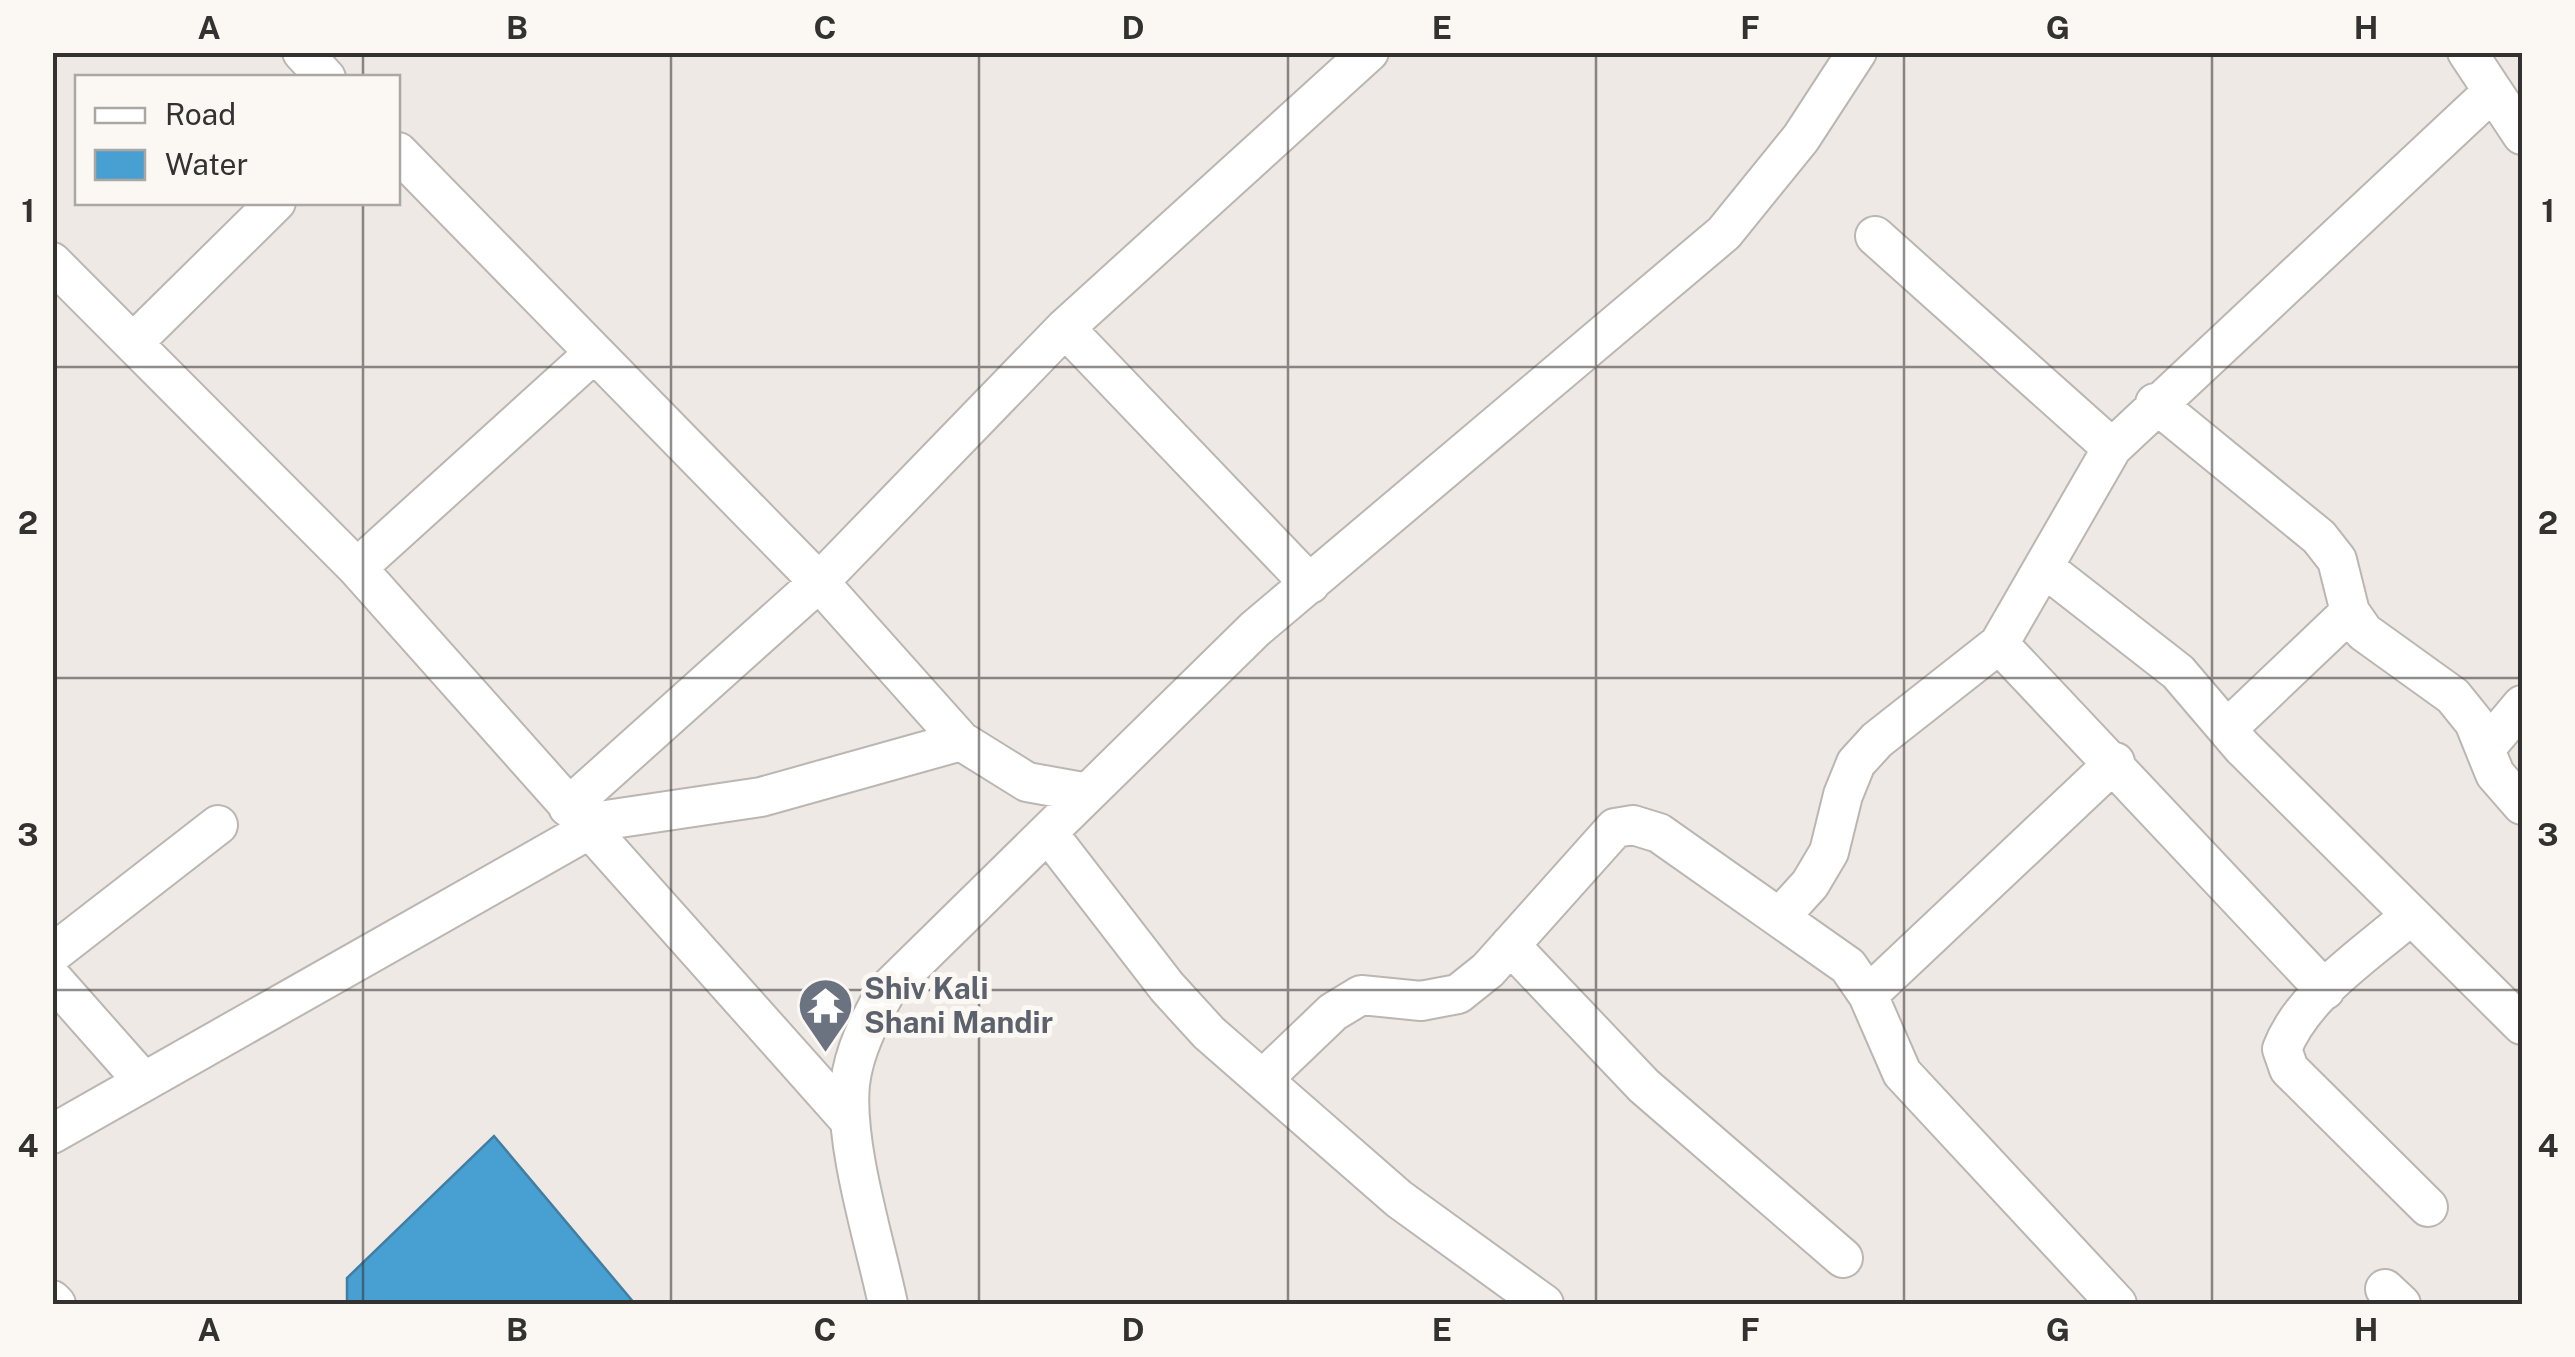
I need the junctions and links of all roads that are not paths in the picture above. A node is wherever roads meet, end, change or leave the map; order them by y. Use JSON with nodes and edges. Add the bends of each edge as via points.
{"nodes":[{"id":1,"x":302,"y":52,"type":"edge"},
{"id":2,"x":1369,"y":52,"type":"edge"},
{"id":3,"x":1856,"y":52,"type":"edge"},
{"id":4,"x":2467,"y":52,"type":"edge"},
{"id":5,"x":323,"y":75,"type":"edge"},
{"id":6,"x":2492,"y":94,"type":"junction"},
{"id":7,"x":2522,"y":136,"type":"edge"},
{"id":8,"x":400,"y":154,"type":"edge"},
{"id":9,"x":273,"y":205,"type":"edge"},
{"id":10,"x":1875,"y":236,"type":"dead end"},
{"id":11,"x":52,"y":262,"type":"edge"},
{"id":12,"x":1065,"y":328,"type":"junction"},
{"id":13,"x":132,"y":343,"type":"junction"},
{"id":14,"x":592,"y":355,"type":"junction"},
{"id":15,"x":2156,"y":403,"type":"junction"},
{"id":16,"x":2112,"y":448,"type":"junction"},
{"id":17,"x":356,"y":568,"type":"junction"},
{"id":18,"x":2046,"y":568,"type":"junction"},
{"id":19,"x":819,"y":582,"type":"junction"},
{"id":20,"x":1310,"y":584,"type":"junction"},
{"id":21,"x":2350,"y":612,"type":"junction"},
{"id":22,"x":1999,"y":644,"type":"junction"},
{"id":23,"x":2522,"y":705,"type":"edge"},
{"id":24,"x":2227,"y":729,"type":"junction"},
{"id":25,"x":961,"y":741,"type":"junction"},
{"id":26,"x":2485,"y":749,"type":"junction"},
{"id":27,"x":2114,"y":762,"type":"junction"},
{"id":28,"x":1088,"y":793,"type":"junction"},
{"id":29,"x":2522,"y":806,"type":"edge"},
{"id":30,"x":578,"y":818,"type":"junction"},
{"id":31,"x":218,"y":825,"type":"dead end"},
{"id":32,"x":1048,"y":833,"type":"junction"},
{"id":33,"x":2411,"y":915,"type":"junction"},
{"id":34,"x":1780,"y":916,"type":"junction"},
{"id":35,"x":1510,"y":945,"type":"junction"},
{"id":36,"x":52,"y":954,"type":"edge"},
{"id":37,"x":52,"y":978,"type":"edge"},
{"id":38,"x":2325,"y":990,"type":"junction"},
{"id":39,"x":1868,"y":995,"type":"junction"},
{"id":40,"x":2522,"y":1025,"type":"edge"},
{"id":41,"x":1263,"y":1079,"type":"junction"},
{"id":42,"x":144,"y":1082,"type":"junction"},
{"id":43,"x":850,"y":1121,"type":"junction"},
{"id":44,"x":52,"y":1134,"type":"edge"},
{"id":45,"x":2428,"y":1206,"type":"dead end"},
{"id":46,"x":1843,"y":1258,"type":"dead end"},
{"id":47,"x":888,"y":1304,"type":"edge"},
{"id":48,"x":1544,"y":1304,"type":"edge"},
{"id":49,"x":2118,"y":1304,"type":"edge"}],
"edges":[{"from":1,"to":5,"type":"street"},
{"from":2,"to":12,"type":"street"},
{"from":3,"to":20,"type":"street","via":[[1801,138],[1724,233]]},
{"from":4,"to":6,"type":"street"},
{"from":6,"to":7,"type":"street"},
{"from":6,"to":15,"type":"street"},
{"from":8,"to":14,"type":"street"},
{"from":9,"to":13,"type":"street"},
{"from":10,"to":16,"type":"street"},
{"from":11,"to":13,"type":"street"},
{"from":12,"to":19,"type":"street"},
{"from":12,"to":20,"type":"street"},
{"from":13,"to":17,"type":"street"},
{"from":14,"to":17,"type":"street"},
{"from":14,"to":19,"type":"street"},
{"from":15,"to":16,"type":"street"},
{"from":15,"to":21,"type":"street","via":[[2318,538],[2338,560]]},
{"from":16,"to":18,"type":"street"},
{"from":17,"to":30,"type":"street"},
{"from":18,"to":22,"type":"street"},
{"from":18,"to":24,"type":"street","via":[[2178,672]]},
{"from":19,"to":25,"type":"street"},
{"from":19,"to":30,"type":"street"},
{"from":20,"to":28,"type":"street","via":[[1254,629]]},
{"from":21,"to":24,"type":"street"},
{"from":21,"to":26,"type":"street","via":[[2364,632],[2453,696]]},
{"from":22,"to":27,"type":"street"},
{"from":22,"to":34,"type":"street","via":[[1856,763],[1829,852]]},
{"from":23,"to":26,"type":"street"},
{"from":24,"to":33,"type":"street"},
{"from":25,"to":28,"type":"street","via":[[1026,782]]},
{"from":25,"to":30,"type":"street","via":[[760,796],[606,820]]},
{"from":26,"to":29,"type":"street","via":[[2495,774]]},
{"from":27,"to":38,"type":"street"},
{"from":27,"to":39,"type":"street"},
{"from":28,"to":32,"type":"street"},
{"from":30,"to":42,"type":"street"},
{"from":30,"to":43,"type":"street"},
{"from":31,"to":36,"type":"street"},
{"from":32,"to":41,"type":"street","via":[[1167,987]]},
{"from":32,"to":43,"type":"street","via":[[886,991],[864,1030],[850,1082]]},
{"from":33,"to":38,"type":"street"},
{"from":33,"to":40,"type":"street"},
{"from":34,"to":35,"type":"street","via":[[1659,833],[1633,825],[1615,828],[1591,850]]},
{"from":34,"to":39,"type":"street","via":[[1848,966]]},
{"from":35,"to":41,"type":"street","via":[[1458,994],[1421,1001],[1361,995]]},
{"from":35,"to":46,"type":"street","via":[[1644,1086]]},
{"from":37,"to":42,"type":"street"},
{"from":38,"to":45,"type":"street","via":[[2289,1028],[2282,1049],[2289,1069]]},
{"from":39,"to":49,"type":"street","via":[[1902,1073]]},
{"from":41,"to":48,"type":"street","via":[[1399,1198]]},
{"from":42,"to":44,"type":"street"},
{"from":43,"to":47,"type":"street"}]}
